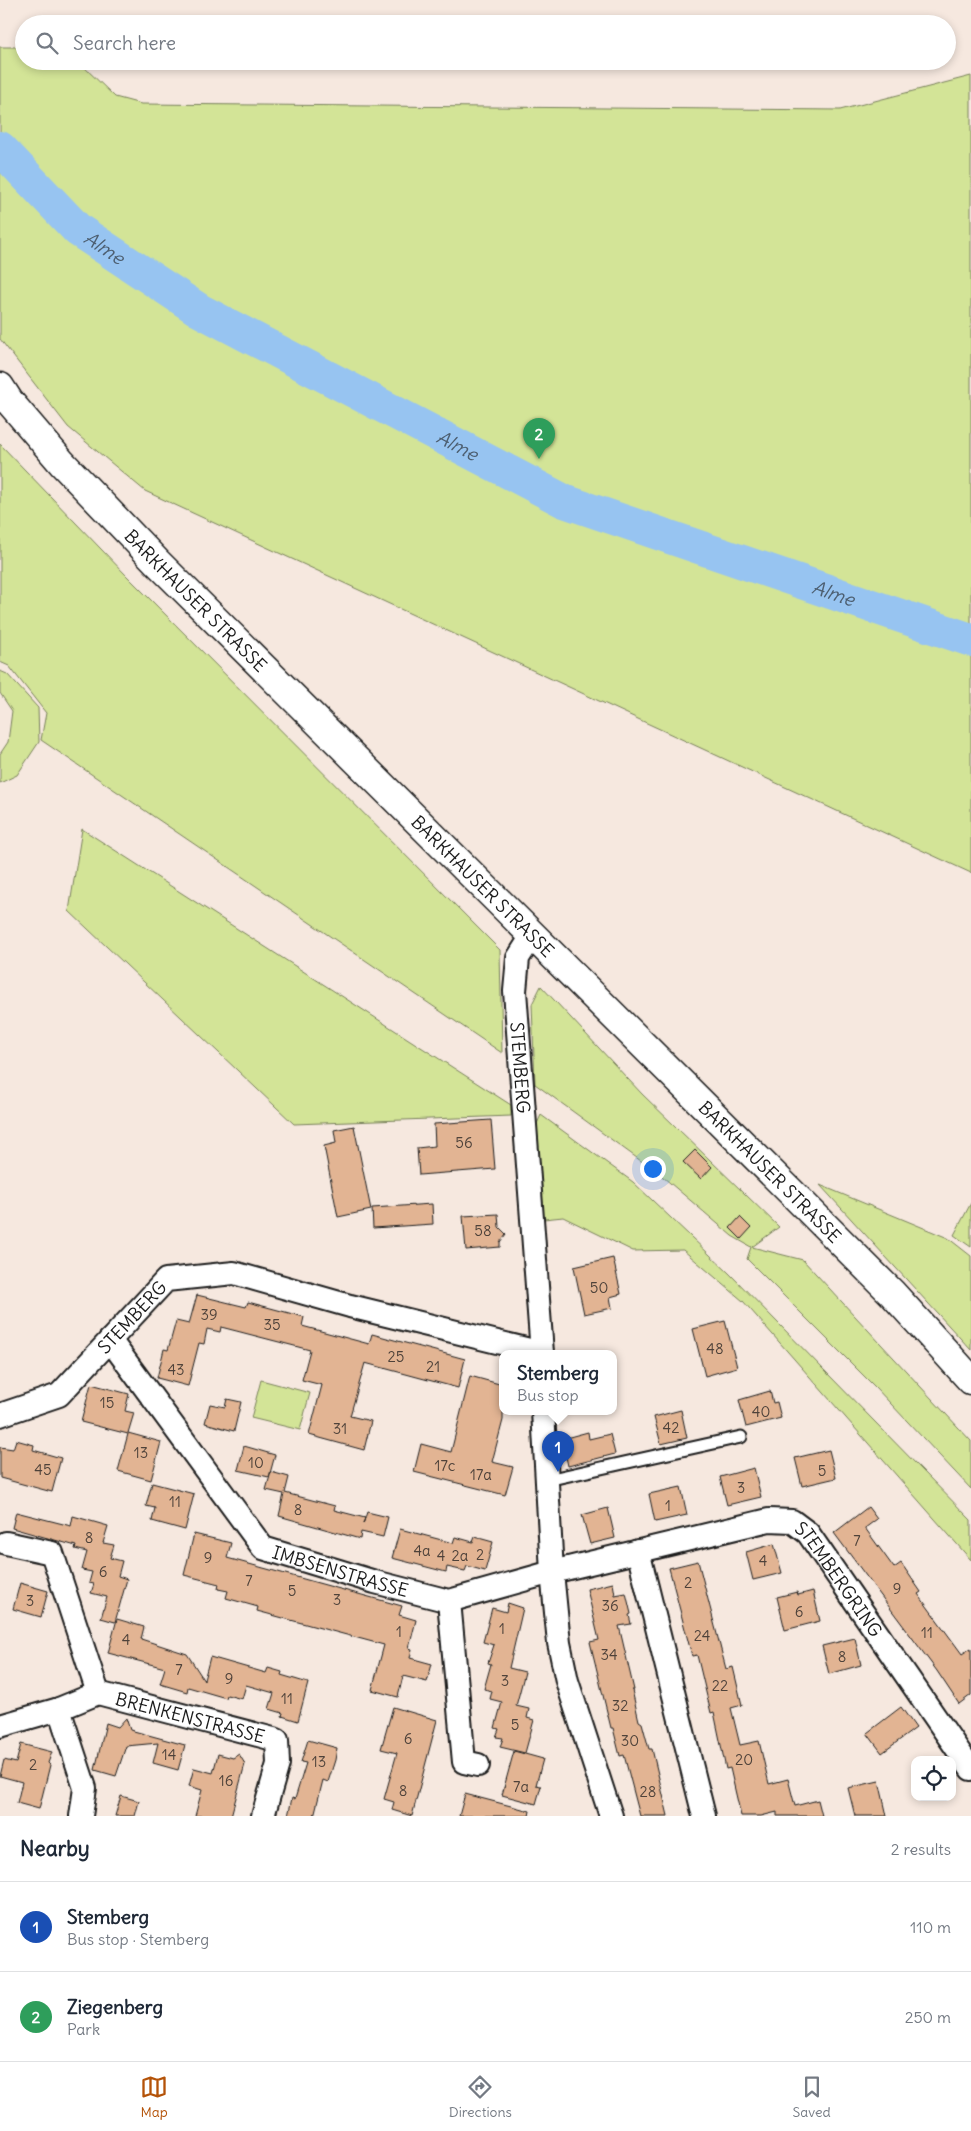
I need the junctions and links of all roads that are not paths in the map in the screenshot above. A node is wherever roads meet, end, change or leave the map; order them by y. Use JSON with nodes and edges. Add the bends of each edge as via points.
{"nodes":[{"id":1,"x":0,"y":387,"type":"edge"},
{"id":2,"x":532,"y":936,"type":"junction"},
{"id":3,"x":110,"y":1340,"type":"junction"},
{"id":4,"x":530,"y":1350,"type":"edge"},
{"id":5,"x":542,"y":1350,"type":"edge"},
{"id":6,"x":971,"y":1380,"type":"edge"},
{"id":7,"x":0,"y":1415,"type":"edge"},
{"id":8,"x":543,"y":1415,"type":"edge"},
{"id":9,"x":741,"y":1437,"type":"dead end"},
{"id":10,"x":547,"y":1480,"type":"junction"},
{"id":11,"x":6,"y":1544,"type":"dead end"},
{"id":12,"x":638,"y":1551,"type":"junction"},
{"id":13,"x":552,"y":1572,"type":"junction"},
{"id":14,"x":449,"y":1601,"type":"junction"},
{"id":15,"x":98,"y":1693,"type":"junction"},
{"id":16,"x":59,"y":1709,"type":"junction"},
{"id":17,"x":0,"y":1726,"type":"edge"},
{"id":18,"x":478,"y":1765,"type":"dead end"},
{"id":19,"x":971,"y":1769,"type":"edge"},
{"id":20,"x":81,"y":1816,"type":"edge"},
{"id":21,"x":263,"y":1816,"type":"edge"},
{"id":22,"x":611,"y":1816,"type":"edge"},
{"id":23,"x":704,"y":1816,"type":"edge"}],
"edges":[{"from":1,"to":2,"type":"street","name":"BARKHAUSER STRASSE","via":[[62,463],[157,562]]},
{"from":2,"to":5,"type":"street","name":"STEMBERG","via":[[518,958],[515,991]]},
{"from":2,"to":6,"type":"street","name":"BARKHAUSER STRASSE","via":[[892,1293]]},
{"from":3,"to":4,"type":"street","name":"STEMBERG","via":[[166,1280],[234,1273],[334,1302]]},
{"from":3,"to":7,"type":"street","name":"STEMBERG","via":[[59,1395]]},
{"from":3,"to":14,"type":"street","name":"IMBSENSTRASSE","via":[[263,1548]]},
{"from":8,"to":10,"type":"street"},
{"from":9,"to":10,"type":"lane"},
{"from":10,"to":13,"type":"street"},
{"from":11,"to":15,"type":"street","via":[[52,1553]]},
{"from":12,"to":13,"type":"street","name":"STEMBERGRING"},
{"from":12,"to":19,"type":"street","name":"STEMBERGRING","via":[[768,1520],[792,1521],[808,1533]]},
{"from":12,"to":23,"type":"street"},
{"from":13,"to":14,"type":"street"},
{"from":13,"to":22,"type":"street","via":[[566,1681]]},
{"from":14,"to":18,"type":"street","via":[[464,1762]]},
{"from":15,"to":16,"type":"street","name":"BRENKENSTRASSE"},
{"from":15,"to":21,"type":"street","name":"BRENKENSTRASSE","via":[[277,1740],[278,1764]]},
{"from":16,"to":17,"type":"street","name":"BRENKENSTRASSE"},
{"from":16,"to":20,"type":"street","via":[[85,1788]]}]}
